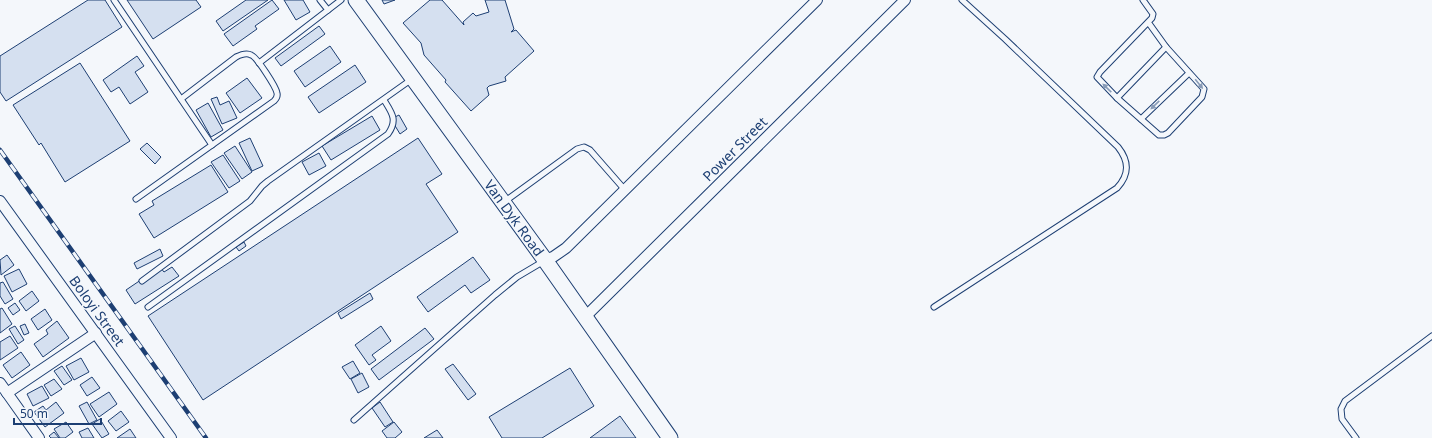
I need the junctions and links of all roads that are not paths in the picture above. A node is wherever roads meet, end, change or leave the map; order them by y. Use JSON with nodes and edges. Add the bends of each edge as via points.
{"nodes":[{"id":1,"x":114,"y":0,"type":"edge"},
{"id":2,"x":320,"y":0,"type":"edge"},
{"id":3,"x":341,"y":0,"type":"edge"},
{"id":4,"x":356,"y":0,"type":"edge"},
{"id":5,"x":817,"y":0,"type":"edge"},
{"id":6,"x":904,"y":0,"type":"edge"},
{"id":7,"x":962,"y":0,"type":"edge"},
{"id":8,"x":1143,"y":0,"type":"edge"},
{"id":9,"x":328,"y":10,"type":"junction"},
{"id":10,"x":1148,"y":22,"type":"junction"},
{"id":11,"x":1166,"y":47,"type":"junction"},
{"id":12,"x":259,"y":64,"type":"junction"},
{"id":13,"x":1189,"y":73,"type":"junction"},
{"id":14,"x":412,"y":78,"type":"junction"},
{"id":15,"x":1117,"y":98,"type":"junction"},
{"id":16,"x":181,"y":99,"type":"junction"},
{"id":17,"x":384,"y":100,"type":"junction"},
{"id":18,"x":1141,"y":119,"type":"junction"},
{"id":19,"x":212,"y":145,"type":"junction"},
{"id":20,"x":625,"y":190,"type":"junction"},
{"id":21,"x":136,"y":200,"type":"dead end"},
{"id":22,"x":0,"y":202,"type":"edge"},
{"id":23,"x":503,"y":203,"type":"junction"},
{"id":24,"x":545,"y":260,"type":"junction"},
{"id":25,"x":142,"y":281,"type":"dead end"},
{"id":26,"x":148,"y":307,"type":"dead end"},
{"id":27,"x":934,"y":307,"type":"dead end"},
{"id":28,"x":584,"y":318,"type":"junction"},
{"id":29,"x":96,"y":333,"type":"junction"},
{"id":30,"x":1432,"y":336,"type":"edge"},
{"id":31,"x":0,"y":383,"type":"edge"},
{"id":32,"x":7,"y":393,"type":"junction"},
{"id":33,"x":354,"y":420,"type":"dead end"},
{"id":34,"x":39,"y":438,"type":"edge"},
{"id":35,"x":171,"y":438,"type":"edge"},
{"id":36,"x":670,"y":438,"type":"edge"},
{"id":37,"x":1356,"y":438,"type":"edge"}],
"edges":[{"from":1,"to":16,"type":"lane"},
{"from":2,"to":9,"type":"lane"},
{"from":3,"to":9,"type":"lane"},
{"from":4,"to":14,"type":"main road","name":"Van Dyk Road"},
{"from":5,"to":20,"type":"street"},
{"from":6,"to":28,"type":"street","name":"Power Street"},
{"from":7,"to":27,"type":"lane","via":[[1118,147],[1123,154],[1127,170],[1116,188]]},
{"from":8,"to":10,"type":"lane","via":[[1153,14]]},
{"from":9,"to":12,"type":"lane"},
{"from":10,"to":11,"type":"lane"},
{"from":15,"to":10,"type":"lane","one_way":true,"via":[[1098,79],[1098,75]]},
{"from":11,"to":13,"type":"lane"},
{"from":11,"to":15,"type":"lane"},
{"from":12,"to":16,"type":"lane","via":[[252,55],[241,55]]},
{"from":12,"to":19,"type":"lane","via":[[276,91],[277,98]]},
{"from":13,"to":18,"type":"lane","one_way":true},
{"from":13,"to":18,"type":"lane","one_way":true,"via":[[1204,89],[1202,97],[1168,133],[1159,135]]},
{"from":14,"to":17,"type":"lane"},
{"from":14,"to":23,"type":"main road","name":"Van Dyk Road"},
{"from":15,"to":18,"type":"lane"},
{"from":16,"to":19,"type":"lane"},
{"from":17,"to":25,"type":"lane","via":[[268,181],[250,201]]},
{"from":17,"to":26,"type":"lane","via":[[393,117],[392,129],[388,134]]},
{"from":19,"to":21,"type":"lane"},
{"from":20,"to":23,"type":"lane","via":[[590,150],[584,147],[577,149]]},
{"from":20,"to":24,"type":"street","via":[[566,248]]},
{"from":22,"to":29,"type":"street","name":"Boloyi Street"},
{"from":23,"to":24,"type":"main road","name":"Van Dyk Road"},
{"from":24,"to":28,"type":"main road","name":"Van Dyk Road"},
{"from":24,"to":33,"type":"lane","via":[[517,277],[495,295]]},
{"from":28,"to":36,"type":"main road","name":"Van Dyk Road"},
{"from":29,"to":32,"type":"street"},
{"from":29,"to":35,"type":"street","name":"Boloyi Street"},
{"from":30,"to":37,"type":"lane","via":[[1345,401],[1341,409],[1342,419]]},
{"from":31,"to":32,"type":"street"},
{"from":32,"to":34,"type":"street"}]}
